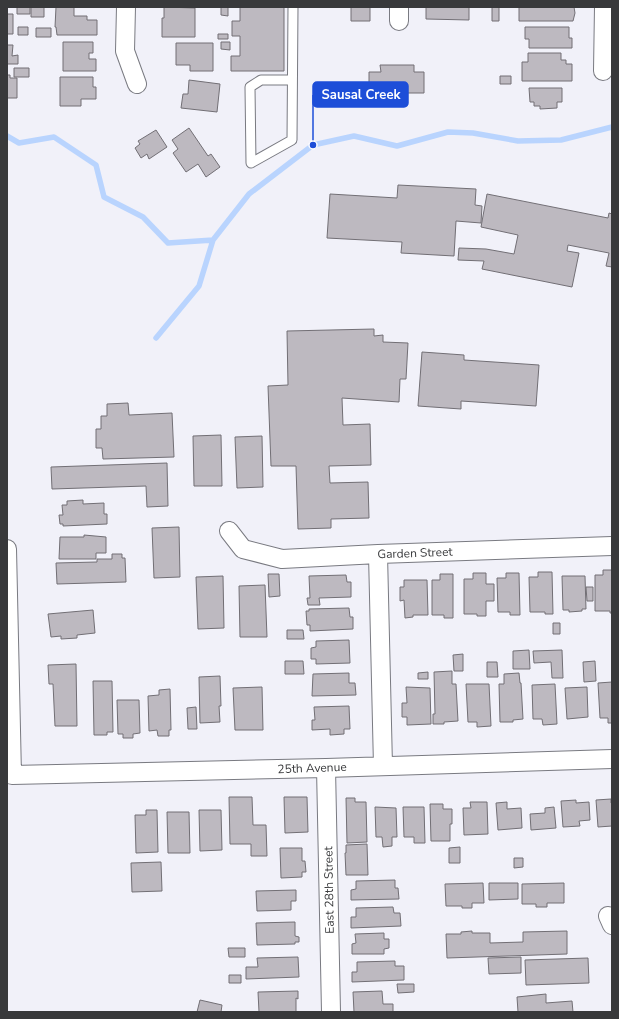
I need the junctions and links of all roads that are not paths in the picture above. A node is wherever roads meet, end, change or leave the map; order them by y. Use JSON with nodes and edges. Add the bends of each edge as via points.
{"nodes":[{"id":1,"x":126,"y":7,"type":"edge"},
{"id":2,"x":293,"y":7,"type":"edge"},
{"id":3,"x":604,"y":7,"type":"edge"},
{"id":4,"x":603,"y":71,"type":"dead end"},
{"id":5,"x":292,"y":80,"type":"junction"},
{"id":6,"x":137,"y":84,"type":"dead end"},
{"id":7,"x":228,"y":532,"type":"dead end"},
{"id":8,"x":612,"y":546,"type":"edge"},
{"id":9,"x":7,"y":549,"type":"edge"},
{"id":10,"x":378,"y":554,"type":"junction"},
{"id":11,"x":8,"y":619,"type":"edge"},
{"id":12,"x":612,"y":759,"type":"edge"},
{"id":13,"x":383,"y":766,"type":"junction"},
{"id":14,"x":326,"y":768,"type":"junction"},
{"id":15,"x":331,"y":1012,"type":"edge"}],
"edges":[{"from":1,"to":6,"type":"street","via":[[125,51]]},
{"from":2,"to":5,"type":"lane"},
{"from":3,"to":4,"type":"street"},
{"from":5,"to":5,"type":"lane","via":[[292,140],[251,163],[250,88],[261,80]]},
{"from":7,"to":10,"type":"street","name":"Garden Street","via":[[243,549],[282,559]]},
{"from":8,"to":10,"type":"street","name":"Garden Street"},
{"from":9,"to":11,"type":"street"},
{"from":10,"to":13,"type":"street"},
{"from":11,"to":14,"type":"street","name":"25th Avenue","via":[[12,775]]},
{"from":12,"to":13,"type":"street","name":"25th Avenue"},
{"from":13,"to":14,"type":"street","name":"25th Avenue"},
{"from":14,"to":15,"type":"street","name":"East 28th Street"}]}
